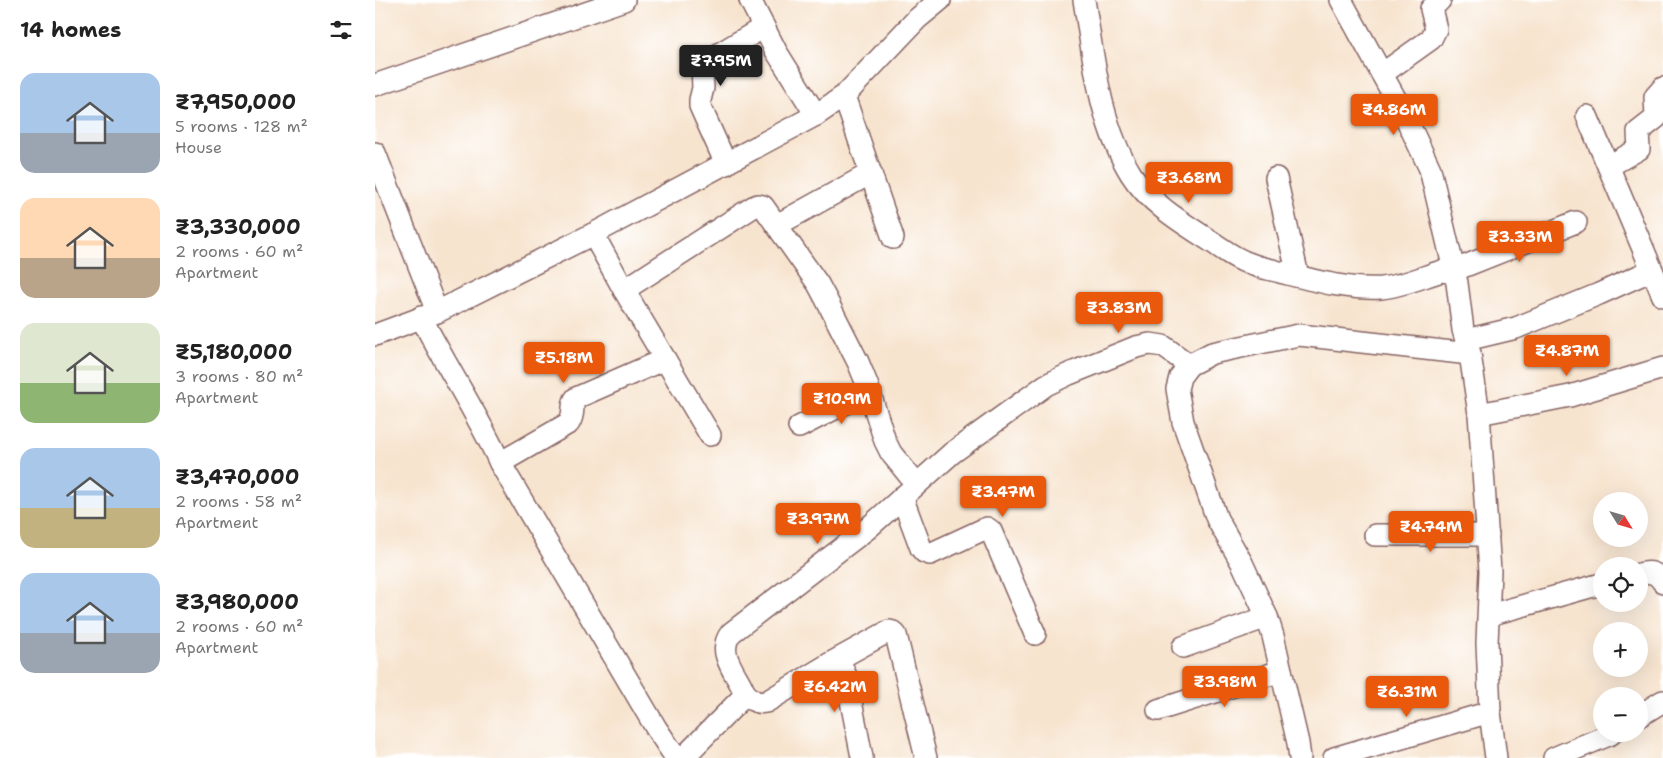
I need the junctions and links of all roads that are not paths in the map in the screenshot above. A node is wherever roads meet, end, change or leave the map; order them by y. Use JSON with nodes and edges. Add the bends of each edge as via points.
{"nodes":[{"id":1,"x":624,"y":0,"type":"edge"},
{"id":2,"x":750,"y":0,"type":"edge"},
{"id":3,"x":940,"y":0,"type":"edge"},
{"id":4,"x":1085,"y":0,"type":"edge"},
{"id":5,"x":1341,"y":0,"type":"edge"},
{"id":6,"x":1440,"y":0,"type":"edge"},
{"id":7,"x":764,"y":27,"type":"junction"},
{"id":8,"x":1382,"y":74,"type":"junction"},
{"id":9,"x":375,"y":85,"type":"edge"},
{"id":10,"x":1663,"y":88,"type":"edge"},
{"id":11,"x":844,"y":96,"type":"junction"},
{"id":12,"x":817,"y":115,"type":"junction"},
{"id":13,"x":1587,"y":116,"type":"dead end"},
{"id":14,"x":375,"y":153,"type":"edge"},
{"id":15,"x":726,"y":164,"type":"junction"},
{"id":16,"x":1609,"y":166,"type":"junction"},
{"id":17,"x":871,"y":173,"type":"junction"},
{"id":18,"x":1276,"y":178,"type":"dead end"},
{"id":19,"x":1576,"y":222,"type":"dead end"},
{"id":20,"x":777,"y":225,"type":"junction"},
{"id":21,"x":593,"y":234,"type":"junction"},
{"id":22,"x":893,"y":238,"type":"dead end"},
{"id":23,"x":1652,"y":270,"type":"junction"},
{"id":24,"x":1452,"y":271,"type":"junction"},
{"id":25,"x":1299,"y":276,"type":"junction"},
{"id":26,"x":624,"y":290,"type":"junction"},
{"id":27,"x":1663,"y":296,"type":"edge"},
{"id":28,"x":429,"y":315,"type":"junction"},
{"id":29,"x":375,"y":335,"type":"edge"},
{"id":30,"x":1468,"y":347,"type":"junction"},
{"id":31,"x":665,"y":359,"type":"junction"},
{"id":32,"x":1189,"y":365,"type":"junction"},
{"id":33,"x":1663,"y":368,"type":"edge"},
{"id":34,"x":869,"y":391,"type":"junction"},
{"id":35,"x":1479,"y":414,"type":"junction"},
{"id":36,"x":799,"y":427,"type":"dead end"},
{"id":37,"x":711,"y":435,"type":"dead end"},
{"id":38,"x":500,"y":463,"type":"junction"},
{"id":39,"x":909,"y":491,"type":"junction"},
{"id":40,"x":1375,"y":535,"type":"dead end"},
{"id":41,"x":1488,"y":536,"type":"junction"},
{"id":42,"x":1648,"y":572,"type":"edge"},
{"id":43,"x":1663,"y":582,"type":"edge"},
{"id":44,"x":1593,"y":586,"type":"edge"},
{"id":45,"x":1489,"y":615,"type":"junction"},
{"id":46,"x":1267,"y":617,"type":"junction"},
{"id":47,"x":1035,"y":634,"type":"dead end"},
{"id":48,"x":1183,"y":647,"type":"dead end"},
{"id":49,"x":839,"y":659,"type":"junction"},
{"id":50,"x":1281,"y":671,"type":"junction"},
{"id":51,"x":744,"y":692,"type":"junction"},
{"id":52,"x":1663,"y":701,"type":"edge"},
{"id":53,"x":1158,"y":710,"type":"dead end"},
{"id":54,"x":1648,"y":710,"type":"edge"},
{"id":55,"x":1490,"y":712,"type":"junction"},
{"id":56,"x":1593,"y":742,"type":"edge"},
{"id":57,"x":863,"y":757,"type":"edge"},
{"id":58,"x":676,"y":758,"type":"edge"},
{"id":59,"x":683,"y":758,"type":"edge"},
{"id":60,"x":926,"y":758,"type":"edge"},
{"id":61,"x":1300,"y":758,"type":"edge"},
{"id":62,"x":1334,"y":758,"type":"edge"},
{"id":63,"x":1496,"y":758,"type":"edge"},
{"id":64,"x":1554,"y":758,"type":"edge"}],
"edges":[{"from":1,"to":9,"type":"street"},
{"from":2,"to":7,"type":"street"},
{"from":3,"to":11,"type":"street","via":[[917,19]]},
{"from":4,"to":25,"type":"street","via":[[1101,98],[1116,146],[1132,175],[1164,210],[1236,257],[1250,264]]},
{"from":5,"to":8,"type":"street"},
{"from":6,"to":8,"type":"street","via":[[1431,9],[1436,29],[1431,39]]},
{"from":7,"to":12,"type":"street"},
{"from":7,"to":15,"type":"street","via":[[703,64],[700,106]]},
{"from":8,"to":24,"type":"street","via":[[1431,169]]},
{"from":10,"to":16,"type":"street","via":[[1655,97],[1655,118],[1638,132],[1639,149]]},
{"from":11,"to":12,"type":"street"},
{"from":11,"to":17,"type":"street"},
{"from":12,"to":15,"type":"street"},
{"from":13,"to":16,"type":"street"},
{"from":14,"to":28,"type":"street"},
{"from":15,"to":21,"type":"street"},
{"from":16,"to":23,"type":"street"},
{"from":17,"to":20,"type":"street"},
{"from":17,"to":22,"type":"street"},
{"from":18,"to":25,"type":"street"},
{"from":19,"to":24,"type":"street"},
{"from":20,"to":26,"type":"street","via":[[763,206],[758,205]]},
{"from":20,"to":34,"type":"street","via":[[826,299]]},
{"from":21,"to":26,"type":"street"},
{"from":21,"to":28,"type":"street"},
{"from":23,"to":27,"type":"street"},
{"from":23,"to":30,"type":"street"},
{"from":24,"to":25,"type":"street","via":[[1379,288],[1348,286]]},
{"from":24,"to":30,"type":"street"},
{"from":26,"to":31,"type":"street"},
{"from":28,"to":29,"type":"street"},
{"from":28,"to":38,"type":"street","via":[[451,373]]},
{"from":30,"to":32,"type":"street","via":[[1299,335],[1212,354]]},
{"from":30,"to":35,"type":"street"},
{"from":31,"to":37,"type":"street"},
{"from":31,"to":38,"type":"street","via":[[576,398],[574,416],[569,423]]},
{"from":32,"to":39,"type":"street","via":[[1163,346],[1150,344],[1069,374],[1046,385],[952,452]]},
{"from":32,"to":46,"type":"street","via":[[1177,388],[1183,422],[1217,519]]},
{"from":33,"to":35,"type":"street","via":[[1570,396]]},
{"from":34,"to":36,"type":"street"},
{"from":34,"to":39,"type":"street","via":[[885,441]]},
{"from":35,"to":41,"type":"street"},
{"from":38,"to":58,"type":"street"},
{"from":39,"to":47,"type":"street","via":[[924,552],[930,554],[987,528],[991,531]]},
{"from":39,"to":51,"type":"street","via":[[847,545],[726,639],[725,654]]},
{"from":40,"to":41,"type":"street"},
{"from":41,"to":45,"type":"street"},
{"from":42,"to":43,"type":"street","via":[[1656,574]]},
{"from":44,"to":45,"type":"street"},
{"from":45,"to":55,"type":"street"},
{"from":46,"to":48,"type":"street"},
{"from":46,"to":50,"type":"street"},
{"from":49,"to":51,"type":"street","via":[[766,702],[752,701]]},
{"from":49,"to":57,"type":"street","via":[[846,676]]},
{"from":49,"to":60,"type":"street","via":[[889,631],[896,635]]},
{"from":50,"to":53,"type":"street"},
{"from":50,"to":61,"type":"street"},
{"from":51,"to":59,"type":"street","via":[[743,698]]},
{"from":52,"to":54,"type":"street"},
{"from":55,"to":62,"type":"street"},
{"from":55,"to":63,"type":"street"},
{"from":56,"to":64,"type":"street"}]}
